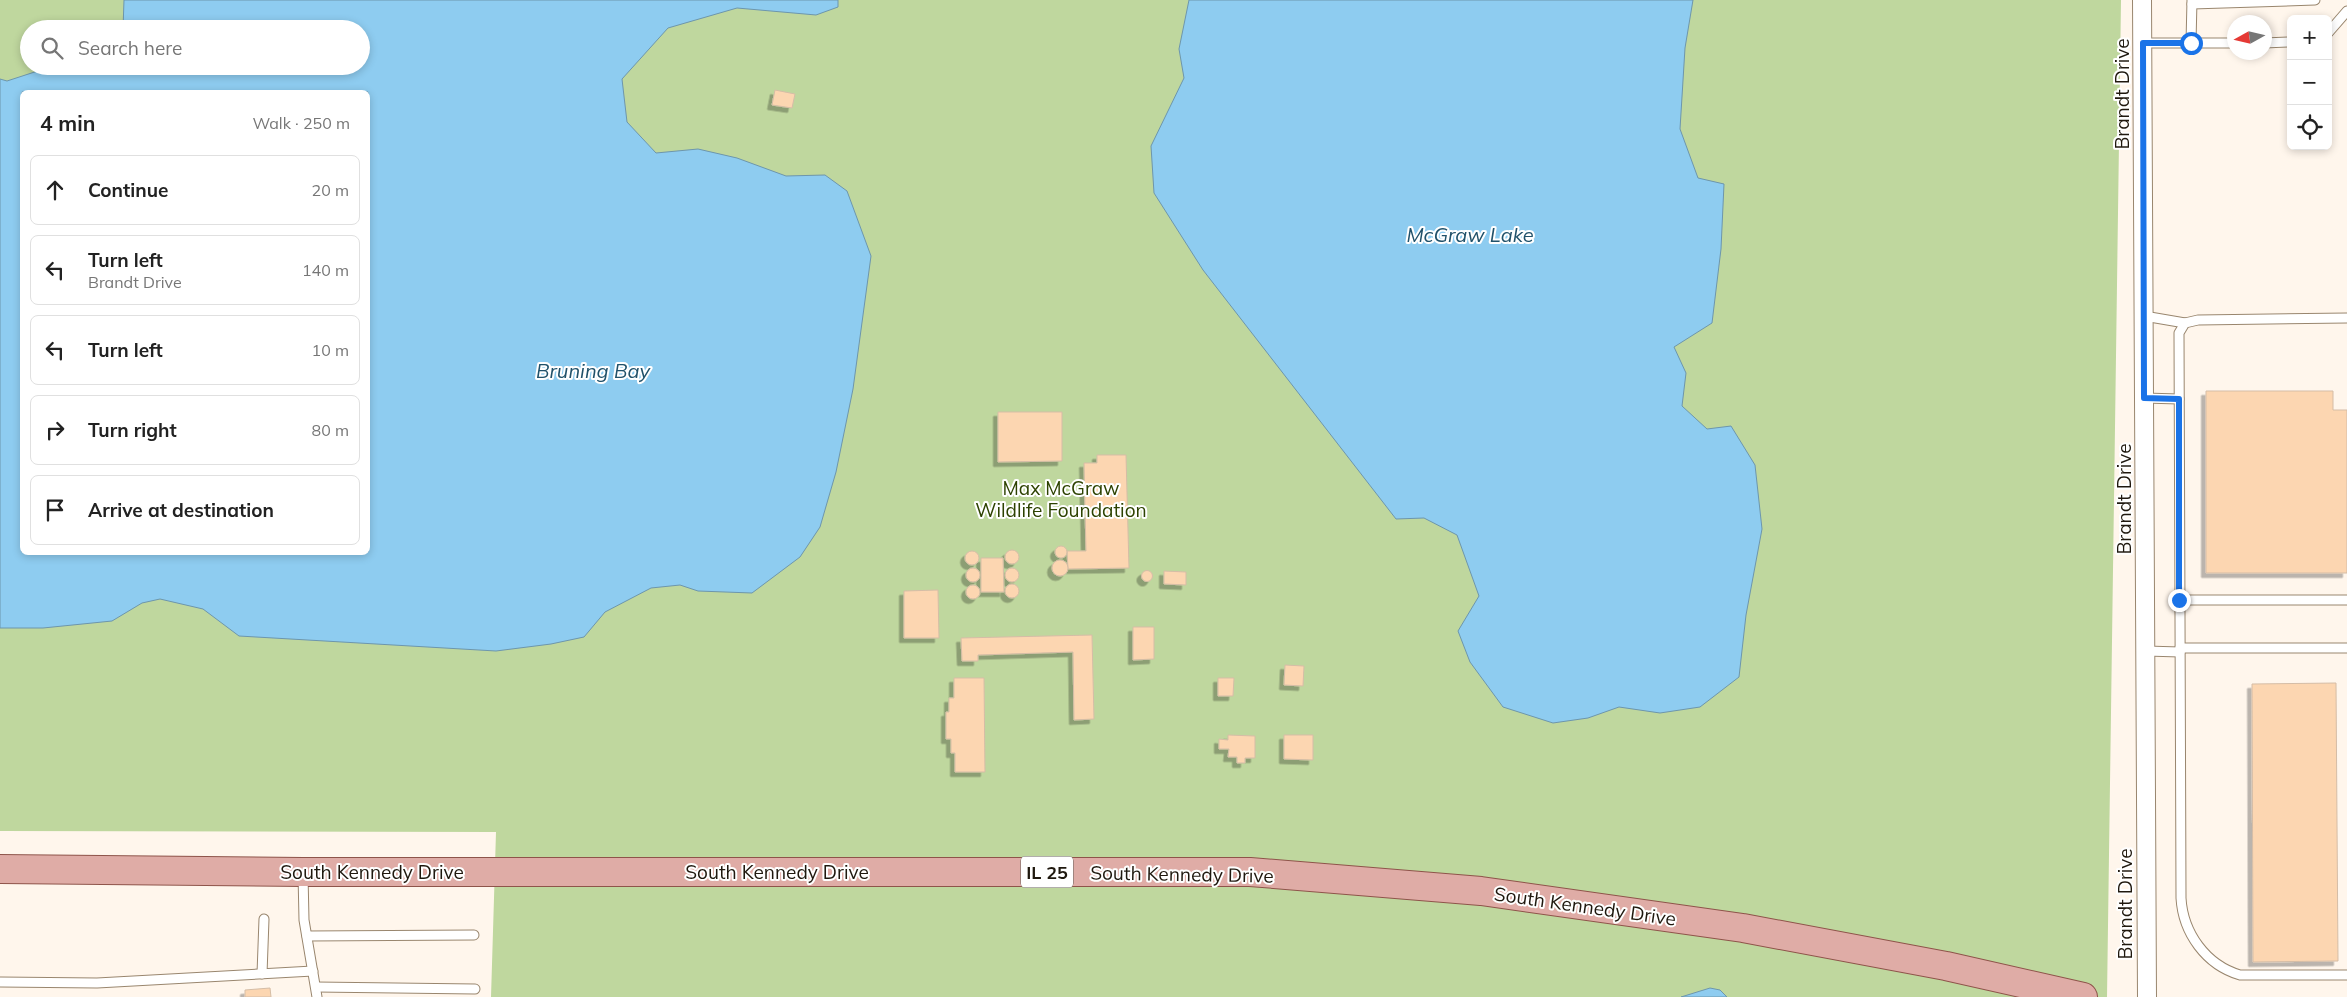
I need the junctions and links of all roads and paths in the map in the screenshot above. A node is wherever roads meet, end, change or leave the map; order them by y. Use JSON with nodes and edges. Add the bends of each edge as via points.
{"nodes":[{"id":1,"x":2142,"y":0,"type":"edge"},
{"id":2,"x":2315,"y":0,"type":"edge"},
{"id":3,"x":2192,"y":2,"type":"edge"},
{"id":4,"x":2347,"y":11,"type":"edge"},
{"id":5,"x":2332,"y":28,"type":"edge"},
{"id":6,"x":2272,"y":42,"type":"edge"},
{"id":7,"x":2287,"y":42,"type":"edge"},
{"id":8,"x":2143,"y":43,"type":"junction"},
{"id":9,"x":2191,"y":43,"type":"junction"},
{"id":10,"x":2227,"y":43,"type":"edge"},
{"id":11,"x":2144,"y":316,"type":"junction"},
{"id":12,"x":2347,"y":318,"type":"edge"},
{"id":13,"x":2185,"y":323,"type":"junction"},
{"id":14,"x":2144,"y":398,"type":"junction"},
{"id":15,"x":2179,"y":399,"type":"junction"},
{"id":16,"x":2179,"y":600,"type":"junction"},
{"id":17,"x":2347,"y":600,"type":"edge"},
{"id":18,"x":2347,"y":648,"type":"edge"},
{"id":19,"x":2180,"y":650,"type":"junction"},
{"id":20,"x":2146,"y":651,"type":"junction"},
{"id":21,"x":0,"y":869,"type":"edge"},
{"id":22,"x":303,"y":872,"type":"junction"},
{"id":23,"x":264,"y":919,"type":"dead end"},
{"id":24,"x":474,"y":935,"type":"dead end"},
{"id":25,"x":307,"y":936,"type":"junction"},
{"id":26,"x":313,"y":971,"type":"junction"},
{"id":27,"x":262,"y":974,"type":"junction"},
{"id":28,"x":2347,"y":975,"type":"edge"},
{"id":29,"x":0,"y":982,"type":"edge"},
{"id":30,"x":316,"y":987,"type":"junction"},
{"id":31,"x":475,"y":989,"type":"dead end"},
{"id":32,"x":317,"y":997,"type":"edge"},
{"id":33,"x":2083,"y":997,"type":"edge"},
{"id":34,"x":2147,"y":997,"type":"edge"}],
"edges":[{"from":1,"to":8,"type":"street","name":"Brandt Drive"},
{"from":2,"to":3,"type":"lane"},
{"from":3,"to":9,"type":"lane"},
{"from":4,"to":5,"type":"lane"},
{"from":6,"to":7,"type":"lane"},
{"from":8,"to":9,"type":"lane"},
{"from":8,"to":11,"type":"street","name":"Brandt Drive"},
{"from":9,"to":10,"type":"lane"},
{"from":11,"to":13,"type":"lane"},
{"from":11,"to":14,"type":"street","name":"Brandt Drive"},
{"from":12,"to":13,"type":"lane","via":[[2198,320]]},
{"from":13,"to":15,"type":"lane","via":[[2179,333]]},
{"from":14,"to":15,"type":"lane"},
{"from":14,"to":20,"type":"street","name":"Brandt Drive"},
{"from":15,"to":16,"type":"lane"},
{"from":16,"to":17,"type":"lane"},
{"from":16,"to":19,"type":"lane"},
{"from":18,"to":19,"type":"lane"},
{"from":19,"to":20,"type":"lane"},
{"from":19,"to":28,"type":"lane","via":[[2181,898],[2190,933],[2205,954],[2219,966],[2240,976]]},
{"from":20,"to":34,"type":"street","name":"Brandt Drive"},
{"from":21,"to":22,"type":"main road","name":"South Kennedy Drive","number":"IL 25"},
{"from":22,"to":25,"type":"lane"},
{"from":22,"to":33,"type":"main road","name":"South Kennedy Drive","number":"IL 25","via":[[1250,872],[1481,891],[1744,928],[1946,966]]},
{"from":23,"to":27,"type":"lane"},
{"from":24,"to":25,"type":"lane"},
{"from":25,"to":26,"type":"lane"},
{"from":26,"to":27,"type":"lane"},
{"from":26,"to":30,"type":"lane"},
{"from":27,"to":29,"type":"lane","via":[[97,983]]},
{"from":30,"to":31,"type":"lane"},
{"from":30,"to":32,"type":"lane"}]}
